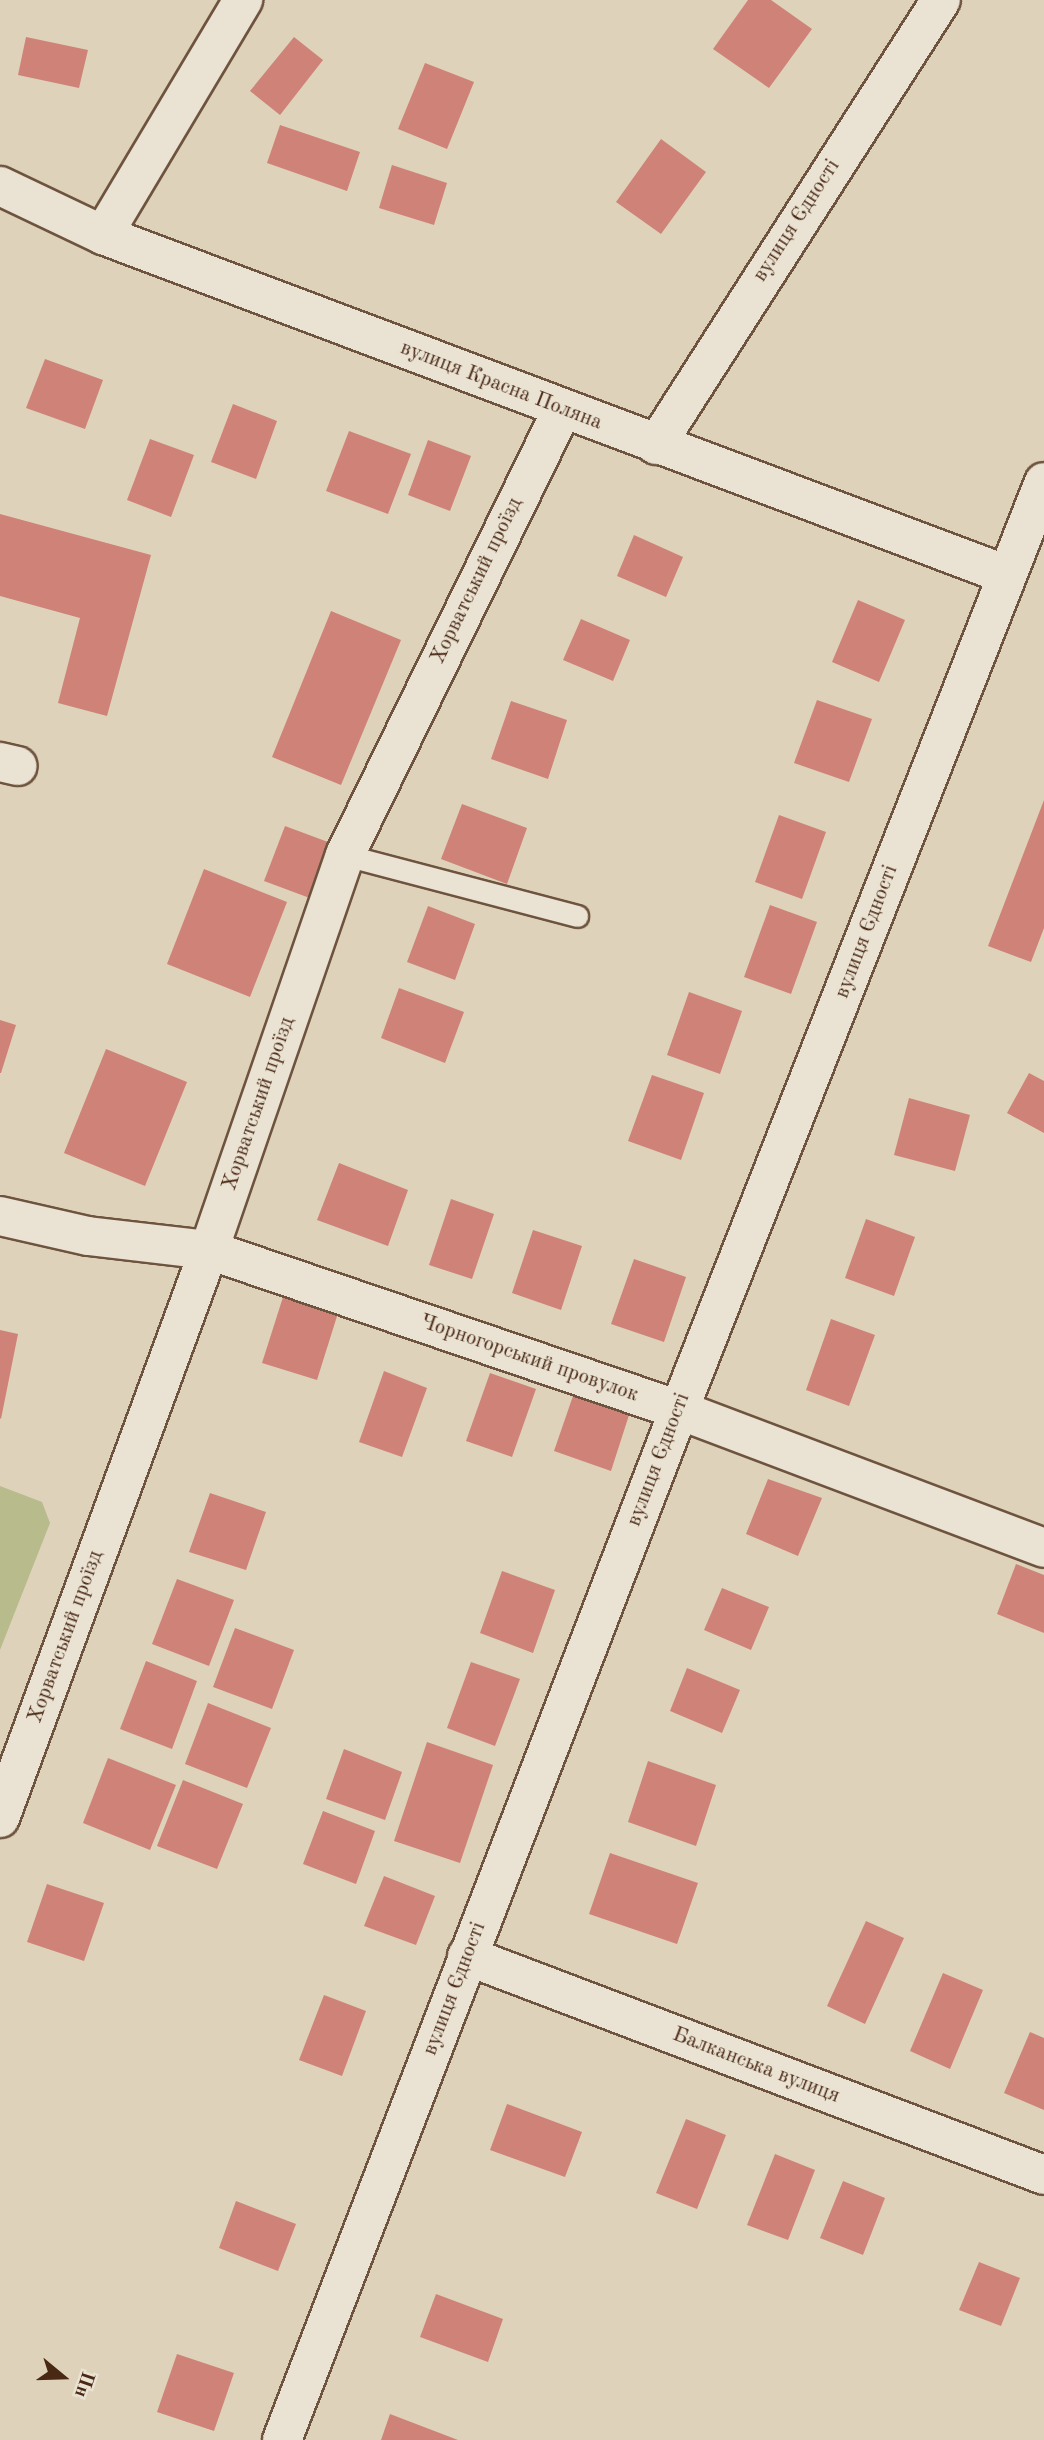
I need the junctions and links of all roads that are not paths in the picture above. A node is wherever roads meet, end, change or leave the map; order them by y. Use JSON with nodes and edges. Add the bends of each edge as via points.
{"nodes":[{"id":1,"x":243,"y":0,"type":"edge"},
{"id":2,"x":941,"y":0,"type":"edge"},
{"id":3,"x":0,"y":186,"type":"edge"},
{"id":4,"x":103,"y":235,"type":"junction"},
{"id":5,"x":562,"y":409,"type":"junction"},
{"id":6,"x":656,"y":444,"type":"junction"},
{"id":7,"x":1044,"y":482,"type":"edge"},
{"id":8,"x":1007,"y":575,"type":"junction"},
{"id":9,"x":345,"y":855,"type":"junction"},
{"id":10,"x":577,"y":916,"type":"dead end"},
{"id":11,"x":0,"y":1216,"type":"edge"},
{"id":12,"x":209,"y":1250,"type":"junction"},
{"id":13,"x":678,"y":1410,"type":"junction"},
{"id":14,"x":1044,"y":1549,"type":"edge"},
{"id":15,"x":0,"y":1818,"type":"edge"},
{"id":16,"x":467,"y":1956,"type":"junction"},
{"id":17,"x":1044,"y":2175,"type":"edge"},
{"id":18,"x":282,"y":2440,"type":"edge"}],
"edges":[{"from":1,"to":4,"type":"street"},
{"from":2,"to":6,"type":"street","name":"вулиця Єдності"},
{"from":3,"to":4,"type":"street","name":"вулиця Красна Поляна"},
{"from":4,"to":5,"type":"street","name":"вулиця Красна Поляна"},
{"from":5,"to":6,"type":"street","name":"вулиця Красна Поляна"},
{"from":5,"to":9,"type":"street","name":"Хорватський проїзд"},
{"from":6,"to":8,"type":"street","name":"вулиця Красна Поляна"},
{"from":7,"to":8,"type":"street","name":"вулиця Єдності"},
{"from":8,"to":13,"type":"street","name":"вулиця Єдності"},
{"from":9,"to":10,"type":"lane"},
{"from":9,"to":12,"type":"street","name":"Хорватський проїзд"},
{"from":11,"to":12,"type":"street","name":"Чорногорський провулок","via":[[88,1236]]},
{"from":12,"to":13,"type":"street","name":"Чорногорський провулок"},
{"from":12,"to":15,"type":"street","name":"Хорватський проїзд"},
{"from":13,"to":14,"type":"street","name":"Чорногорський провулок"},
{"from":13,"to":16,"type":"street","name":"вулиця Єдності"},
{"from":16,"to":17,"type":"street","name":"Балканська вулиця"},
{"from":16,"to":18,"type":"street","name":"вулиця Єдності"}]}
